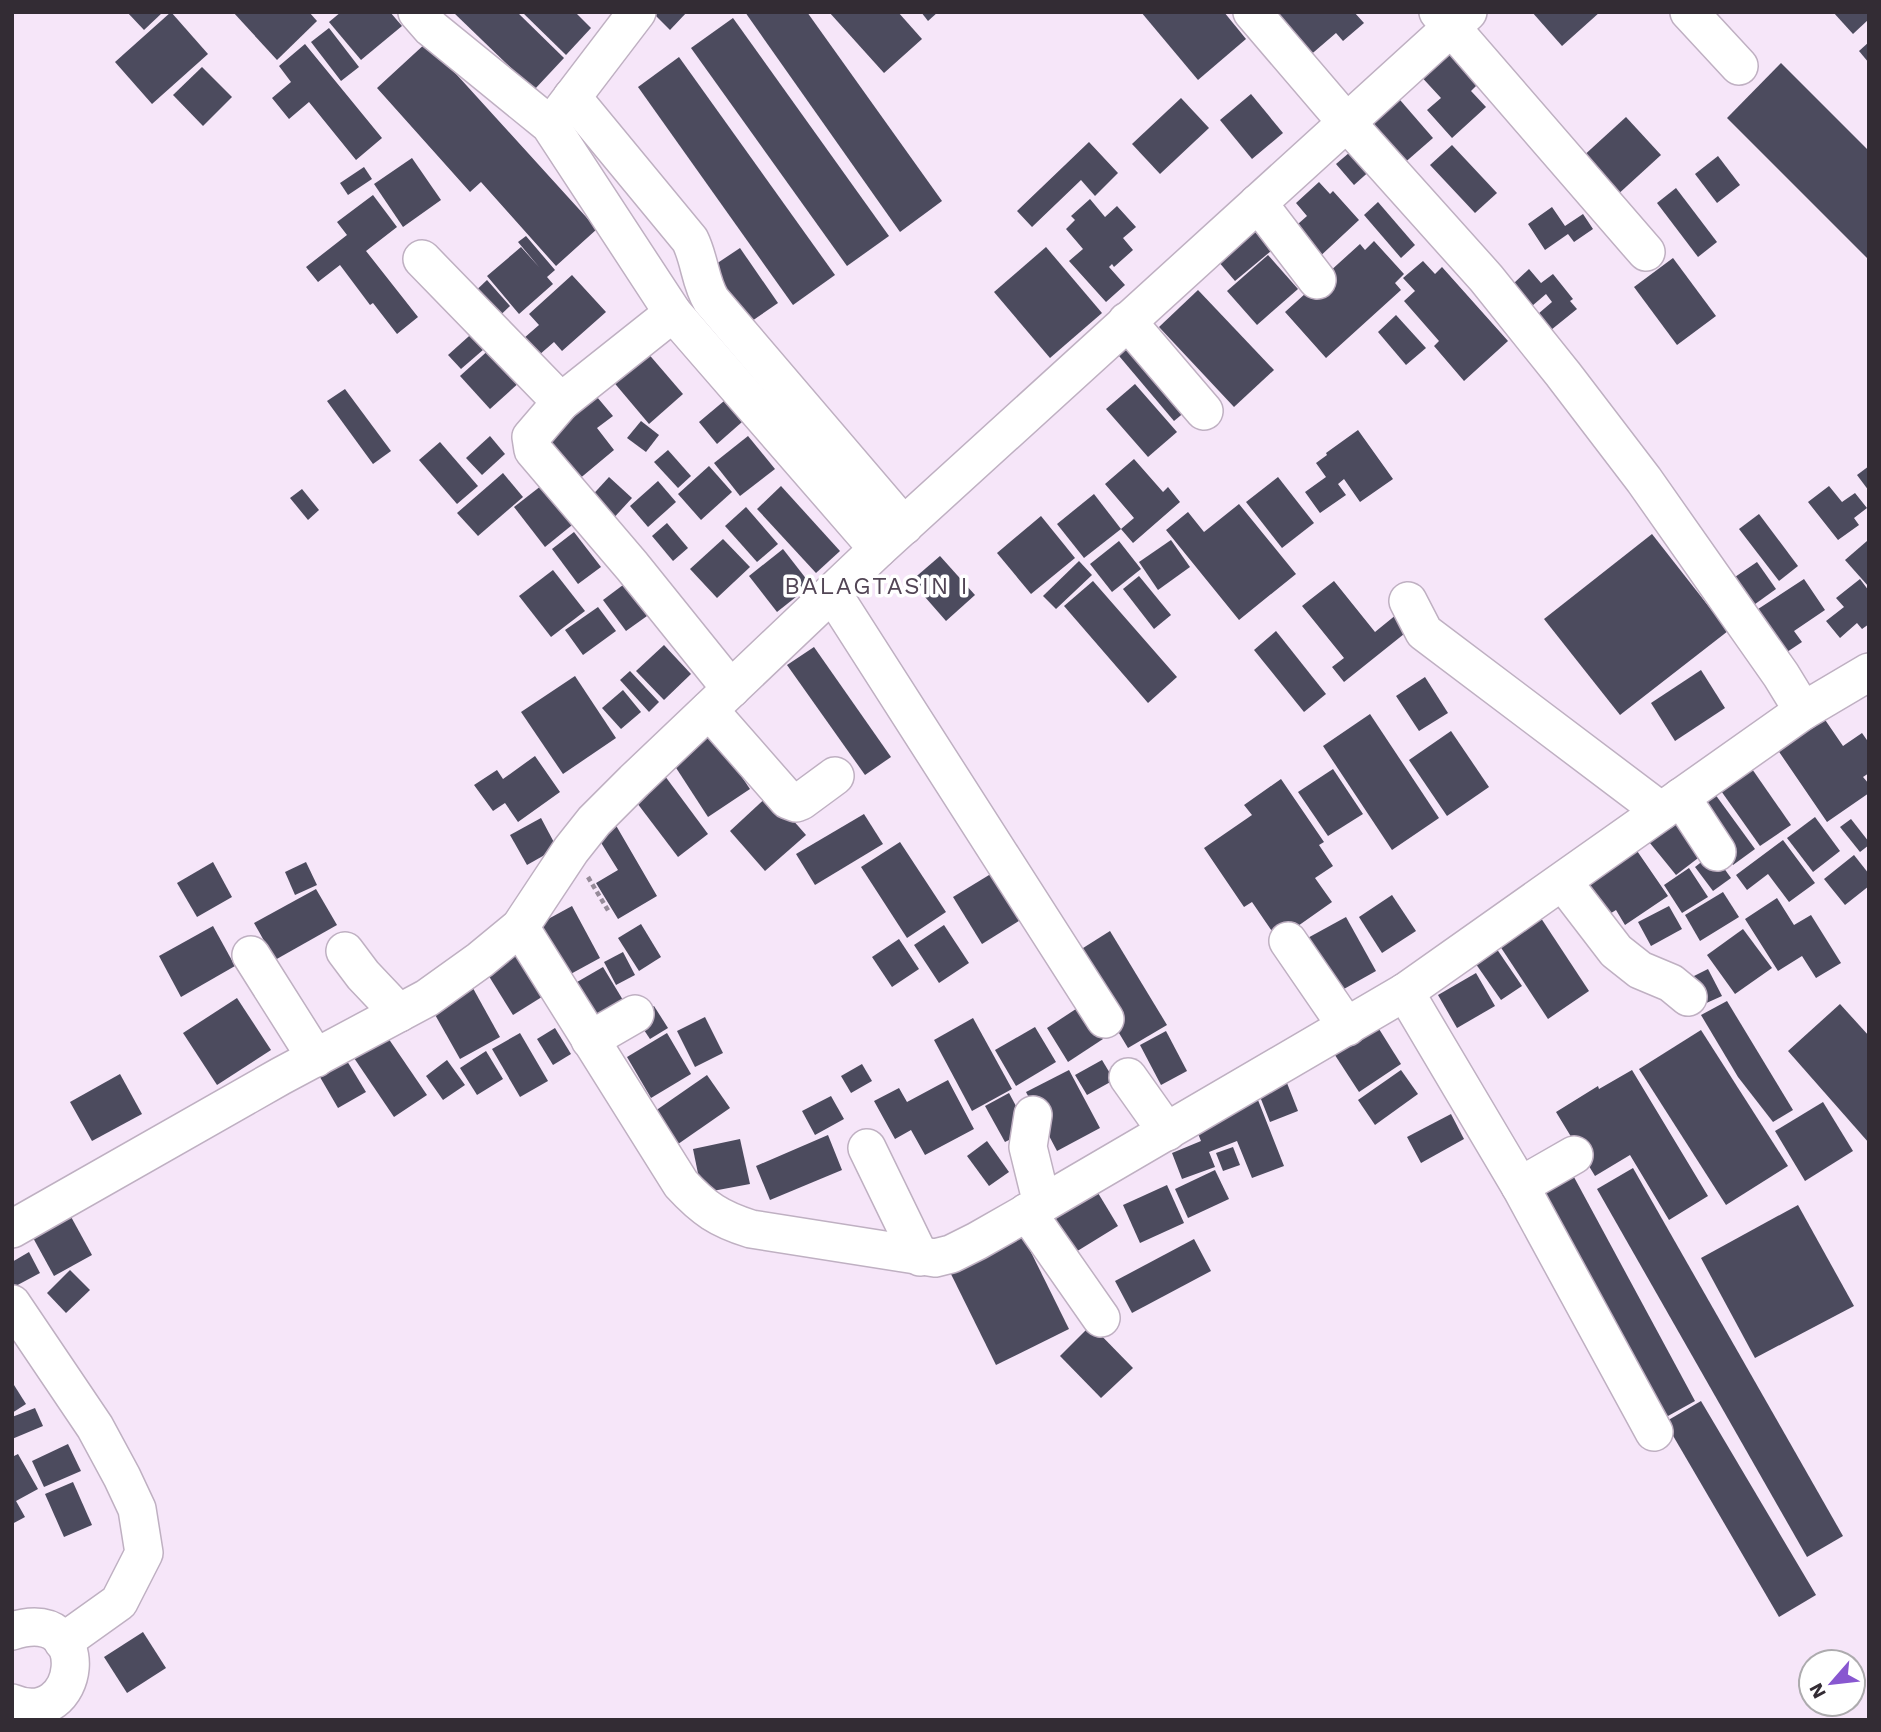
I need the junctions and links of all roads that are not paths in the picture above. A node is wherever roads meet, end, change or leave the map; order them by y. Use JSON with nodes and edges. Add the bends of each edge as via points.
{"nodes":[{"id":1,"x":417,"y":12,"type":"edge"},
{"id":2,"x":637,"y":12,"type":"edge"},
{"id":3,"x":1252,"y":12,"type":"edge"},
{"id":4,"x":1689,"y":12,"type":"edge"},
{"id":5,"x":1452,"y":18,"type":"edge"},
{"id":6,"x":1740,"y":66,"type":"dead end"},
{"id":7,"x":561,"y":111,"type":"junction"},
{"id":8,"x":1347,"y":123,"type":"junction"},
{"id":9,"x":1258,"y":203,"type":"junction"},
{"id":10,"x":1646,"y":252,"type":"dead end"},
{"id":11,"x":422,"y":259,"type":"dead end"},
{"id":12,"x":1317,"y":280,"type":"dead end"},
{"id":13,"x":673,"y":313,"type":"junction"},
{"id":14,"x":1128,"y":321,"type":"junction"},
{"id":15,"x":561,"y":402,"type":"junction"},
{"id":16,"x":1204,"y":411,"type":"dead end"},
{"id":17,"x":891,"y":537,"type":"junction"},
{"id":18,"x":833,"y":594,"type":"junction"},
{"id":19,"x":1408,"y":601,"type":"dead end"},
{"id":20,"x":1869,"y":672,"type":"edge"},
{"id":21,"x":720,"y":700,"type":"junction"},
{"id":22,"x":1802,"y":711,"type":"junction"},
{"id":23,"x":835,"y":776,"type":"dead end"},
{"id":24,"x":1671,"y":804,"type":"junction"},
{"id":25,"x":1717,"y":852,"type":"dead end"},
{"id":26,"x":1563,"y":882,"type":"junction"},
{"id":27,"x":520,"y":927,"type":"junction"},
{"id":28,"x":1288,"y":941,"type":"dead end"},
{"id":29,"x":345,"y":951,"type":"dead end"},
{"id":30,"x":251,"y":955,"type":"dead end"},
{"id":31,"x":1405,"y":992,"type":"junction"},
{"id":32,"x":1688,"y":997,"type":"dead end"},
{"id":33,"x":399,"y":1013,"type":"junction"},
{"id":34,"x":635,"y":1014,"type":"dead end"},
{"id":35,"x":1105,"y":1019,"type":"dead end"},
{"id":36,"x":1347,"y":1027,"type":"junction"},
{"id":37,"x":590,"y":1040,"type":"junction"},
{"id":38,"x":316,"y":1058,"type":"junction"},
{"id":39,"x":1141,"y":1078,"type":"dead end"},
{"id":40,"x":1033,"y":1115,"type":"dead end"},
{"id":41,"x":1176,"y":1126,"type":"junction"},
{"id":42,"x":867,"y":1149,"type":"dead end"},
{"id":43,"x":1574,"y":1155,"type":"dead end"},
{"id":44,"x":1520,"y":1186,"type":"junction"},
{"id":45,"x":1035,"y":1208,"type":"junction"},
{"id":46,"x":12,"y":1229,"type":"edge"},
{"id":47,"x":920,"y":1257,"type":"junction"},
{"id":48,"x":12,"y":1304,"type":"edge"},
{"id":49,"x":1101,"y":1318,"type":"dead end"},
{"id":50,"x":1654,"y":1432,"type":"dead end"},
{"id":51,"x":12,"y":1631,"type":"edge"},
{"id":52,"x":63,"y":1642,"type":"junction"},
{"id":53,"x":12,"y":1703,"type":"edge"}],
"edges":[{"from":1,"to":7,"type":"street","via":[[431,29]]},
{"from":2,"to":7,"type":"street"},
{"from":3,"to":8,"type":"street"},
{"from":4,"to":6,"type":"street"},
{"from":5,"to":8,"type":"street"},
{"from":5,"to":10,"type":"street"},
{"from":7,"to":13,"type":"street"},
{"from":7,"to":17,"type":"street","via":[[690,240],[711,300]]},
{"from":8,"to":9,"type":"street"},
{"from":8,"to":22,"type":"street","via":[[1486,278],[1563,374],[1644,480]]},
{"from":9,"to":12,"type":"street"},
{"from":9,"to":14,"type":"street"},
{"from":11,"to":15,"type":"street"},
{"from":13,"to":15,"type":"street"},
{"from":13,"to":17,"type":"street"},
{"from":14,"to":16,"type":"street"},
{"from":14,"to":17,"type":"street"},
{"from":15,"to":21,"type":"street","via":[[531,437],[533,450],[632,566]]},
{"from":17,"to":18,"type":"street"},
{"from":18,"to":21,"type":"street"},
{"from":18,"to":35,"type":"street"},
{"from":19,"to":24,"type":"street","via":[[1424,632]]},
{"from":20,"to":22,"type":"street"},
{"from":21,"to":23,"type":"street","via":[[788,800],[801,801]]},
{"from":21,"to":27,"type":"street","via":[[594,821]]},
{"from":22,"to":24,"type":"street"},
{"from":24,"to":25,"type":"street"},
{"from":24,"to":26,"type":"street"},
{"from":26,"to":31,"type":"street"},
{"from":26,"to":32,"type":"street","via":[[1616,951]]},
{"from":27,"to":33,"type":"street","via":[[427,998]]},
{"from":27,"to":37,"type":"street"},
{"from":28,"to":36,"type":"street"},
{"from":29,"to":33,"type":"street"},
{"from":30,"to":38,"type":"street"},
{"from":31,"to":36,"type":"street"},
{"from":31,"to":44,"type":"street"},
{"from":33,"to":38,"type":"street"},
{"from":34,"to":37,"type":"street"},
{"from":36,"to":41,"type":"street"},
{"from":37,"to":47,"type":"street","via":[[681,1184],[722,1220],[751,1229]]},
{"from":38,"to":46,"type":"street"},
{"from":39,"to":41,"type":"street"},
{"from":40,"to":45,"type":"street","via":[[1028,1147]]},
{"from":41,"to":45,"type":"street"},
{"from":42,"to":47,"type":"street"},
{"from":43,"to":44,"type":"street"},
{"from":44,"to":50,"type":"street"},
{"from":45,"to":47,"type":"street","via":[[951,1254]]},
{"from":45,"to":49,"type":"street"},
{"from":48,"to":52,"type":"street","via":[[111,1457],[136,1508],[144,1553],[119,1602]]},
{"from":51,"to":52,"type":"street","via":[[40,1627]]},
{"from":52,"to":53,"type":"street","via":[[72,1666],[70,1679],[56,1700],[32,1708]]}]}
